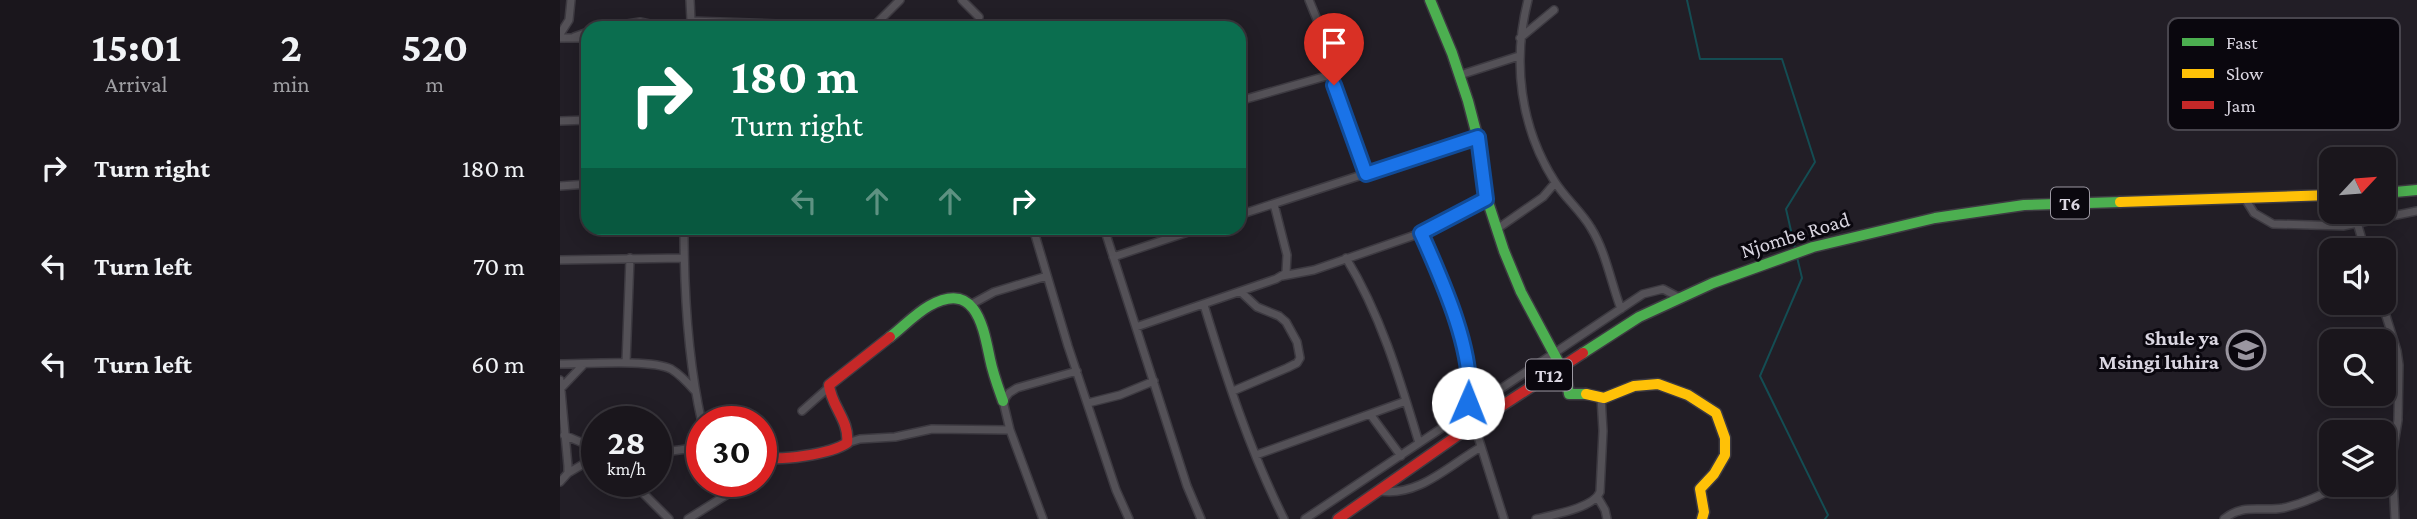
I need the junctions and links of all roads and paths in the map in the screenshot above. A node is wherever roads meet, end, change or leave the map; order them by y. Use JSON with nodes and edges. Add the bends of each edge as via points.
{"nodes":[{"id":1,"x":571,"y":0,"type":"edge"},
{"id":2,"x":690,"y":0,"type":"edge"},
{"id":3,"x":900,"y":0,"type":"edge"},
{"id":4,"x":962,"y":0,"type":"edge"},
{"id":5,"x":1308,"y":0,"type":"edge"},
{"id":6,"x":1430,"y":0,"type":"edge"},
{"id":7,"x":1528,"y":0,"type":"edge"},
{"id":8,"x":1555,"y":10,"type":"dead end"},
{"id":9,"x":979,"y":17,"type":"dead end"},
{"id":10,"x":691,"y":21,"type":"edge"},
{"id":11,"x":879,"y":21,"type":"edge"},
{"id":12,"x":581,"y":35,"type":"edge"},
{"id":13,"x":560,"y":36,"type":"edge"},
{"id":14,"x":574,"y":38,"type":"junction"},
{"id":15,"x":1520,"y":38,"type":"junction"},
{"id":16,"x":581,"y":40,"type":"edge"},
{"id":17,"x":1519,"y":56,"type":"junction"},
{"id":18,"x":1330,"y":75,"type":"junction"},
{"id":19,"x":1460,"y":75,"type":"junction"},
{"id":20,"x":1246,"y":99,"type":"edge"},
{"id":21,"x":581,"y":120,"type":"edge"},
{"id":22,"x":560,"y":121,"type":"edge"},
{"id":23,"x":1478,"y":137,"type":"junction"},
{"id":24,"x":1366,"y":174,"type":"junction"},
{"id":25,"x":1555,"y":183,"type":"junction"},
{"id":26,"x":581,"y":184,"type":"edge"},
{"id":27,"x":560,"y":186,"type":"edge"},
{"id":28,"x":2417,"y":190,"type":"edge"},
{"id":29,"x":2396,"y":192,"type":"edge"},
{"id":30,"x":2319,"y":195,"type":"edge"},
{"id":31,"x":2244,"y":197,"type":"junction"},
{"id":32,"x":1486,"y":199,"type":"junction"},
{"id":33,"x":1274,"y":204,"type":"junction"},
{"id":34,"x":2417,"y":211,"type":"edge"},
{"id":35,"x":1246,"y":213,"type":"edge"},
{"id":36,"x":2396,"y":216,"type":"edge"},
{"id":37,"x":2357,"y":224,"type":"joint"},
{"id":38,"x":1497,"y":229,"type":"junction"},
{"id":39,"x":1421,"y":233,"type":"junction"},
{"id":40,"x":684,"y":235,"type":"edge"},
{"id":41,"x":1035,"y":235,"type":"edge"},
{"id":42,"x":1106,"y":235,"type":"edge"},
{"id":43,"x":1179,"y":235,"type":"edge"},
{"id":44,"x":2361,"y":238,"type":"edge"},
{"id":45,"x":1113,"y":257,"type":"junction"},
{"id":46,"x":630,"y":258,"type":"junction"},
{"id":47,"x":684,"y":258,"type":"junction"},
{"id":48,"x":1346,"y":258,"type":"junction"},
{"id":49,"x":1775,"y":260,"type":"joint"},
{"id":50,"x":561,"y":261,"type":"edge"},
{"id":51,"x":1047,"y":276,"type":"junction"},
{"id":52,"x":1281,"y":276,"type":"junction"},
{"id":53,"x":1241,"y":292,"type":"junction"},
{"id":54,"x":1680,"y":298,"type":"junction"},
{"id":55,"x":972,"y":304,"type":"junction"},
{"id":56,"x":1204,"y":305,"type":"junction"},
{"id":57,"x":1621,"y":309,"type":"junction"},
{"id":58,"x":2386,"y":315,"type":"edge"},
{"id":59,"x":1136,"y":327,"type":"junction"},
{"id":60,"x":1554,"y":355,"type":"junction"},
{"id":61,"x":626,"y":363,"type":"junction"},
{"id":62,"x":560,"y":364,"type":"edge"},
{"id":63,"x":583,"y":364,"type":"junction"},
{"id":64,"x":1561,"y":367,"type":"junction"},
{"id":65,"x":1077,"y":371,"type":"junction"},
{"id":66,"x":1469,"y":374,"type":"junction"},
{"id":67,"x":1154,"y":382,"type":"junction"},
{"id":68,"x":560,"y":385,"type":"edge"},
{"id":69,"x":828,"y":388,"type":"junction"},
{"id":70,"x":695,"y":391,"type":"junction"},
{"id":71,"x":1233,"y":391,"type":"junction"},
{"id":72,"x":1497,"y":391,"type":"junction"},
{"id":73,"x":1601,"y":397,"type":"junction"},
{"id":74,"x":1003,"y":401,"type":"junction"},
{"id":75,"x":1406,"y":401,"type":"junction"},
{"id":76,"x":1088,"y":402,"type":"junction"},
{"id":77,"x":698,"y":406,"type":"edge"},
{"id":78,"x":802,"y":411,"type":"dead end"},
{"id":79,"x":1370,"y":414,"type":"junction"},
{"id":80,"x":1462,"y":414,"type":"junction"},
{"id":81,"x":1474,"y":424,"type":"junction"},
{"id":82,"x":1010,"y":430,"type":"junction"},
{"id":83,"x":2396,"y":432,"type":"edge"},
{"id":84,"x":564,"y":435,"type":"junction"},
{"id":85,"x":581,"y":442,"type":"edge"},
{"id":86,"x":848,"y":443,"type":"junction"},
{"id":87,"x":1419,"y":443,"type":"junction"},
{"id":88,"x":1481,"y":447,"type":"junction"},
{"id":89,"x":1256,"y":455,"type":"junction"},
{"id":90,"x":1401,"y":456,"type":"junction"},
{"id":91,"x":777,"y":460,"type":"edge"},
{"id":92,"x":581,"y":465,"type":"edge"},
{"id":93,"x":568,"y":473,"type":"junction"},
{"id":94,"x":560,"y":482,"type":"edge"},
{"id":95,"x":1380,"y":491,"type":"junction"},
{"id":96,"x":2319,"y":494,"type":"edge"},
{"id":97,"x":647,"y":497,"type":"edge"},
{"id":98,"x":723,"y":497,"type":"edge"},
{"id":99,"x":2393,"y":497,"type":"edge"},
{"id":100,"x":1598,"y":498,"type":"junction"},
{"id":101,"x":668,"y":519,"type":"edge"},
{"id":102,"x":688,"y":519,"type":"edge"},
{"id":103,"x":1043,"y":519,"type":"edge"},
{"id":104,"x":1129,"y":519,"type":"edge"},
{"id":105,"x":1201,"y":519,"type":"edge"},
{"id":106,"x":1284,"y":519,"type":"edge"},
{"id":107,"x":1305,"y":519,"type":"edge"},
{"id":108,"x":1338,"y":519,"type":"edge"},
{"id":109,"x":1504,"y":519,"type":"edge"},
{"id":110,"x":1536,"y":519,"type":"edge"},
{"id":111,"x":1607,"y":519,"type":"edge"},
{"id":112,"x":1702,"y":519,"type":"edge"},
{"id":113,"x":2224,"y":519,"type":"edge"},
{"id":114,"x":2395,"y":519,"type":"edge"}],
"edges":[{"from":1,"to":13,"type":"street","via":[[569,20]]},
{"from":2,"to":10,"type":"street"},
{"from":3,"to":11,"type":"street"},
{"from":4,"to":9,"type":"street"},
{"from":5,"to":18,"type":"street","via":[[1325,40]]},
{"from":6,"to":19,"type":"main road"},
{"from":7,"to":15,"type":"street"},
{"from":8,"to":15,"type":"street"},
{"from":12,"to":14,"type":"street"},
{"from":13,"to":14,"type":"street"},
{"from":14,"to":16,"type":"street"},
{"from":15,"to":17,"type":"street"},
{"from":17,"to":19,"type":"street"},
{"from":17,"to":25,"type":"street","via":[[1524,108]]},
{"from":18,"to":20,"type":"street"},
{"from":18,"to":24,"type":"street"},
{"from":19,"to":23,"type":"main road"},
{"from":21,"to":22,"type":"street"},
{"from":23,"to":24,"type":"street"},
{"from":23,"to":32,"type":"main road"},
{"from":24,"to":33,"type":"street"},
{"from":25,"to":38,"type":"street","via":[[1543,197]]},
{"from":25,"to":57,"type":"street","via":[[1593,230]]},
{"from":26,"to":27,"type":"street"},
{"from":28,"to":29,"type":"main road"},
{"from":30,"to":31,"type":"main road","name":"Njombe Road","number":"T6"},
{"from":31,"to":37,"type":"street","via":[[2254,213],[2273,224]]},
{"from":31,"to":49,"type":"main road","name":"Njombe Road","number":"T6","via":[[2012,207],[1935,218]]},
{"from":32,"to":38,"type":"main road"},
{"from":32,"to":39,"type":"street"},
{"from":33,"to":35,"type":"street"},
{"from":33,"to":52,"type":"street","via":[[1288,265]]},
{"from":34,"to":36,"type":"street"},
{"from":37,"to":44,"type":"street"},
{"from":38,"to":60,"type":"main road","via":[[1512,273]]},
{"from":39,"to":48,"type":"street"},
{"from":39,"to":66,"type":"street","via":[[1450,305]]},
{"from":40,"to":47,"type":"street"},
{"from":41,"to":51,"type":"street"},
{"from":42,"to":45,"type":"street"},
{"from":43,"to":45,"type":"street"},
{"from":45,"to":59,"type":"street"},
{"from":46,"to":47,"type":"street"},
{"from":46,"to":50,"type":"street"},
{"from":46,"to":61,"type":"street"},
{"from":47,"to":70,"type":"street"},
{"from":48,"to":52,"type":"street"},
{"from":48,"to":75,"type":"street","via":[[1369,298]]},
{"from":49,"to":54,"type":"main road","name":"Njombe Road","number":"T12"},
{"from":51,"to":55,"type":"street","via":[[988,294]]},
{"from":51,"to":65,"type":"street"},
{"from":52,"to":53,"type":"street"},
{"from":53,"to":56,"type":"street"},
{"from":53,"to":71,"type":"street","via":[[1257,307],[1286,322],[1300,358]]},
{"from":54,"to":57,"type":"street","via":[[1656,289]]},
{"from":54,"to":64,"type":"main road","name":"Njombe Road","number":"T12","via":[[1639,317]]},
{"from":55,"to":69,"type":"main road","via":[[951,298],[929,306],[832,380]]},
{"from":55,"to":74,"type":"main road","via":[[983,319],[992,371]]},
{"from":56,"to":59,"type":"street"},
{"from":56,"to":71,"type":"street"},
{"from":57,"to":60,"type":"street"},
{"from":58,"to":83,"type":"street","via":[[2398,351]]},
{"from":59,"to":67,"type":"street"},
{"from":60,"to":64,"type":"main road"},
{"from":60,"to":72,"type":"street"},
{"from":61,"to":63,"type":"street"},
{"from":61,"to":70,"type":"street","via":[[662,365]]},
{"from":62,"to":63,"type":"street"},
{"from":63,"to":68,"type":"street"},
{"from":64,"to":73,"type":"main road","via":[[1569,394]]},
{"from":64,"to":81,"type":"main road","name":"Njombe Road","number":"T12"},
{"from":65,"to":74,"type":"street","via":[[1017,388]]},
{"from":65,"to":76,"type":"street"},
{"from":66,"to":72,"type":"street"},
{"from":66,"to":80,"type":"street","via":[[1468,403]]},
{"from":67,"to":76,"type":"street"},
{"from":67,"to":105,"type":"street"},
{"from":68,"to":84,"type":"street"},
{"from":69,"to":78,"type":"street"},
{"from":69,"to":86,"type":"main road","via":[[849,434]]},
{"from":70,"to":77,"type":"street"},
{"from":71,"to":89,"type":"street"},
{"from":72,"to":80,"type":"street"},
{"from":73,"to":100,"type":"street"},
{"from":73,"to":112,"type":"main road","via":[[1658,384],[1688,395],[1716,413],[1726,450],[1700,489]]},
{"from":74,"to":82,"type":"street"},
{"from":75,"to":79,"type":"street"},
{"from":75,"to":87,"type":"street"},
{"from":76,"to":104,"type":"street"},
{"from":79,"to":89,"type":"street"},
{"from":79,"to":90,"type":"street"},
{"from":80,"to":87,"type":"street"},
{"from":81,"to":88,"type":"street"},
{"from":81,"to":95,"type":"main road","name":"Njombe Road","number":"T12"},
{"from":82,"to":86,"type":"street","via":[[932,429]]},
{"from":82,"to":103,"type":"street"},
{"from":84,"to":85,"type":"street"},
{"from":84,"to":93,"type":"street"},
{"from":86,"to":91,"type":"main road"},
{"from":87,"to":90,"type":"street"},
{"from":88,"to":95,"type":"street","via":[[1408,491]]},
{"from":88,"to":109,"type":"street"},
{"from":89,"to":106,"type":"street"},
{"from":90,"to":107,"type":"street"},
{"from":92,"to":93,"type":"street"},
{"from":93,"to":94,"type":"street"},
{"from":95,"to":108,"type":"main road","name":"Njombe Road","number":"T12"},
{"from":96,"to":113,"type":"street","via":[[2284,508],[2246,508]]},
{"from":97,"to":101,"type":"street"},
{"from":98,"to":102,"type":"street"},
{"from":99,"to":114,"type":"street"},
{"from":100,"to":110,"type":"street"},
{"from":100,"to":111,"type":"street"}]}
